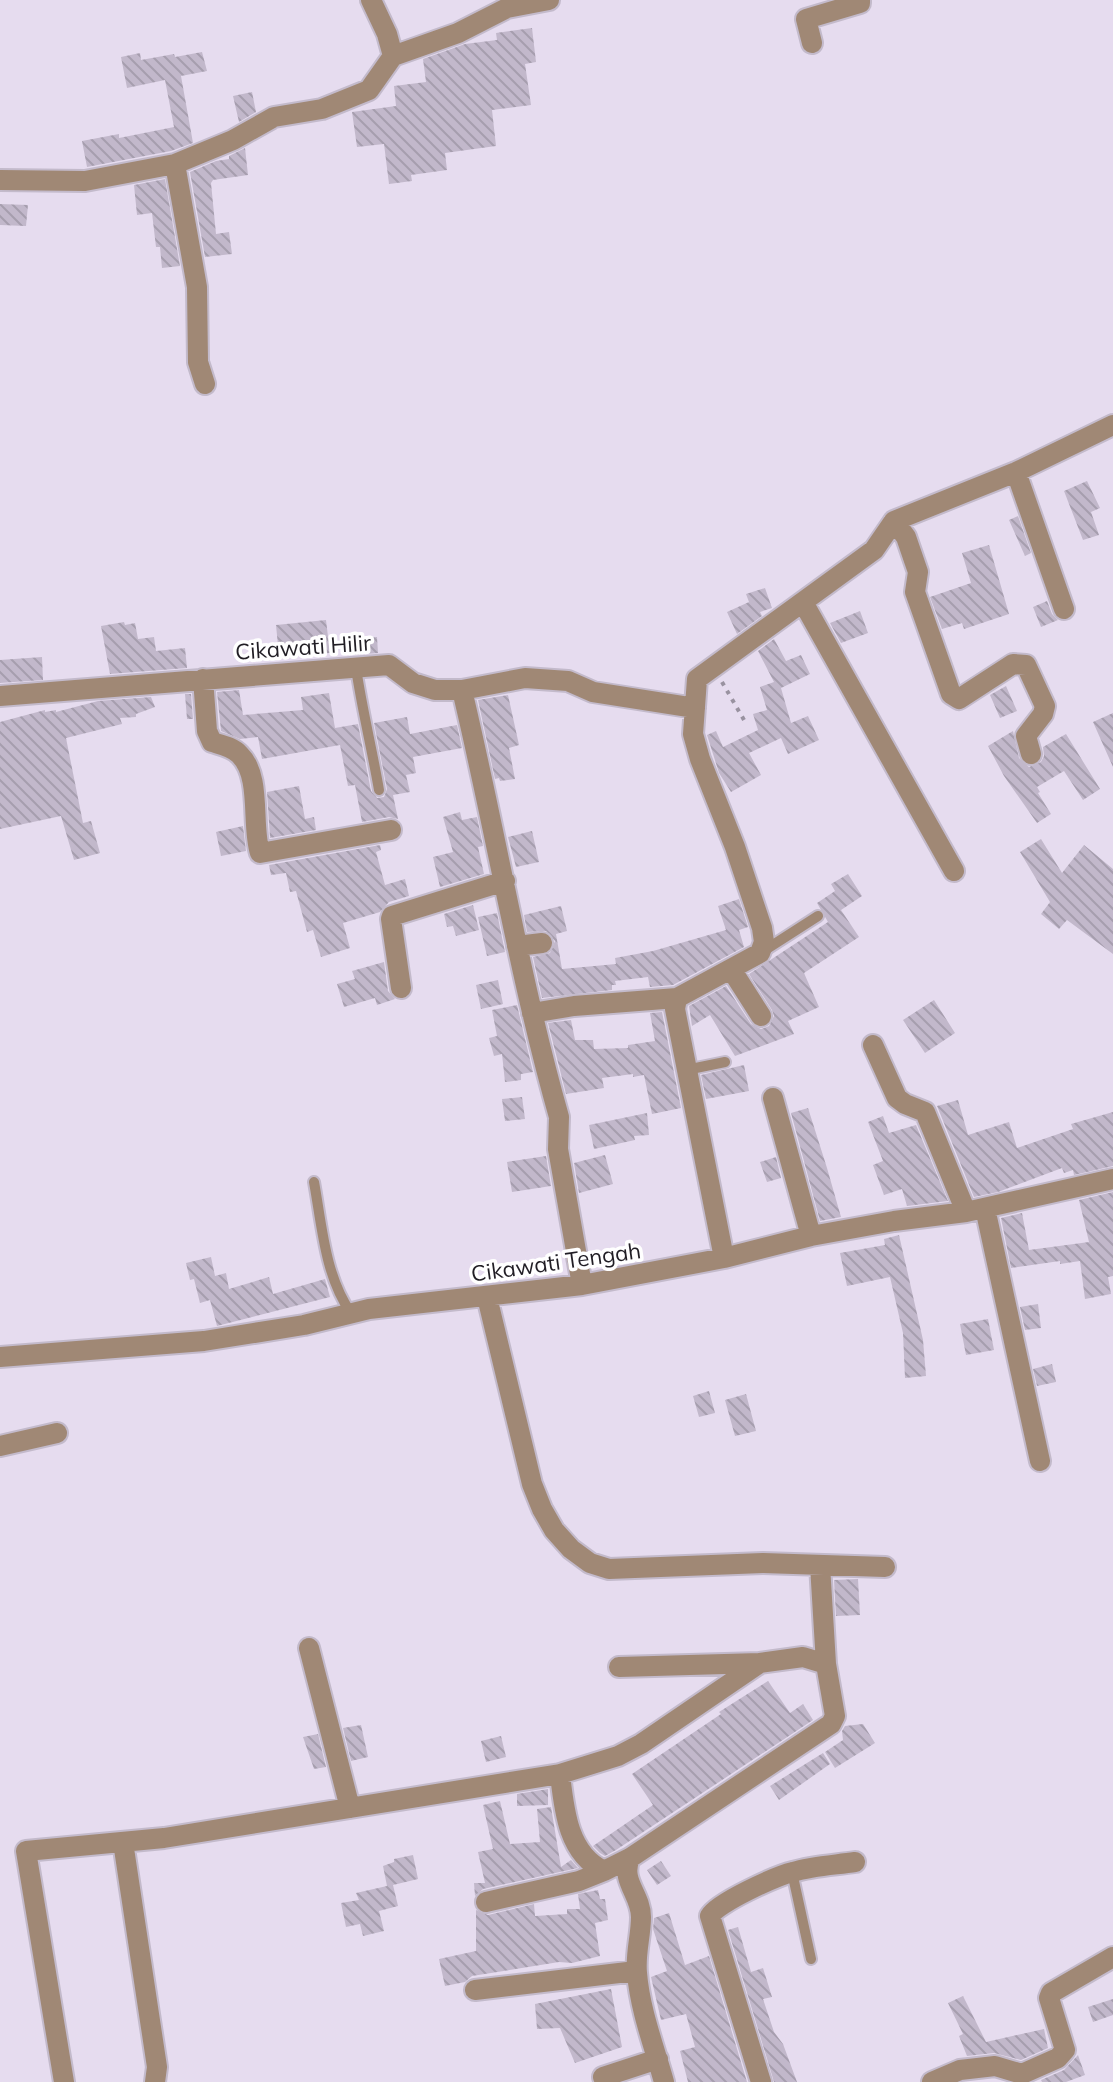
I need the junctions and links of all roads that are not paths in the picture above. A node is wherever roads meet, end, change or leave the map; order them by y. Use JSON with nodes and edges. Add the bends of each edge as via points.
{"nodes":[{"id":1,"x":371,"y":0,"type":"edge"},
{"id":2,"x":549,"y":0,"type":"edge"},
{"id":3,"x":860,"y":0,"type":"edge"},
{"id":4,"x":812,"y":43,"type":"dead end"},
{"id":5,"x":393,"y":56,"type":"junction"},
{"id":6,"x":175,"y":164,"type":"junction"},
{"id":7,"x":0,"y":180,"type":"edge"},
{"id":8,"x":205,"y":384,"type":"dead end"},
{"id":9,"x":1113,"y":425,"type":"edge"},
{"id":10,"x":1016,"y":472,"type":"junction"},
{"id":11,"x":894,"y":521,"type":"junction"},
{"id":12,"x":804,"y":604,"type":"junction"},
{"id":13,"x":1064,"y":609,"type":"dead end"},
{"id":14,"x":356,"y":668,"type":"junction"},
{"id":15,"x":203,"y":679,"type":"junction"},
{"id":16,"x":462,"y":690,"type":"junction"},
{"id":17,"x":0,"y":696,"type":"edge"},
{"id":18,"x":695,"y":708,"type":"junction"},
{"id":19,"x":1031,"y":754,"type":"dead end"},
{"id":20,"x":379,"y":790,"type":"dead end"},
{"id":21,"x":391,"y":830,"type":"dead end"},
{"id":22,"x":954,"y":871,"type":"dead end"},
{"id":23,"x":505,"y":881,"type":"junction"},
{"id":24,"x":818,"y":916,"type":"dead end"},
{"id":25,"x":542,"y":943,"type":"dead end"},
{"id":26,"x":517,"y":946,"type":"junction"},
{"id":27,"x":760,"y":953,"type":"junction"},
{"id":28,"x":731,"y":969,"type":"junction"},
{"id":29,"x":401,"y":988,"type":"dead end"},
{"id":30,"x":677,"y":998,"type":"junction"},
{"id":31,"x":532,"y":1013,"type":"junction"},
{"id":32,"x":761,"y":1016,"type":"dead end"},
{"id":33,"x":873,"y":1045,"type":"dead end"},
{"id":34,"x":725,"y":1062,"type":"dead end"},
{"id":35,"x":686,"y":1070,"type":"junction"},
{"id":36,"x":773,"y":1098,"type":"dead end"},
{"id":37,"x":1113,"y":1179,"type":"edge"},
{"id":38,"x":314,"y":1182,"type":"dead end"},
{"id":39,"x":976,"y":1210,"type":"junction"},
{"id":40,"x":811,"y":1236,"type":"junction"},
{"id":41,"x":724,"y":1258,"type":"junction"},
{"id":42,"x":582,"y":1285,"type":"junction"},
{"id":43,"x":487,"y":1297,"type":"junction"},
{"id":44,"x":351,"y":1313,"type":"junction"},
{"id":45,"x":0,"y":1357,"type":"edge"},
{"id":46,"x":57,"y":1433,"type":"dead end"},
{"id":47,"x":0,"y":1446,"type":"edge"},
{"id":48,"x":1040,"y":1461,"type":"dead end"},
{"id":49,"x":820,"y":1565,"type":"junction"},
{"id":50,"x":885,"y":1567,"type":"dead end"},
{"id":51,"x":309,"y":1648,"type":"dead end"},
{"id":52,"x":760,"y":1663,"type":"junction"},
{"id":53,"x":826,"y":1664,"type":"junction"},
{"id":54,"x":619,"y":1667,"type":"dead end"},
{"id":55,"x":560,"y":1774,"type":"junction"},
{"id":56,"x":350,"y":1808,"type":"junction"},
{"id":57,"x":123,"y":1842,"type":"junction"},
{"id":58,"x":630,"y":1858,"type":"junction"},
{"id":59,"x":855,"y":1862,"type":"dead end"},
{"id":60,"x":604,"y":1871,"type":"junction"},
{"id":61,"x":792,"y":1872,"type":"junction"},
{"id":62,"x":486,"y":1902,"type":"dead end"},
{"id":63,"x":1113,"y":1957,"type":"edge"},
{"id":64,"x":811,"y":1959,"type":"dead end"},
{"id":65,"x":636,"y":1971,"type":"junction"},
{"id":66,"x":475,"y":1990,"type":"dead end"},
{"id":67,"x":658,"y":2059,"type":"junction"},
{"id":68,"x":1036,"y":2075,"type":"edge"},
{"id":69,"x":603,"y":2077,"type":"dead end"},
{"id":70,"x":64,"y":2082,"type":"edge"},
{"id":71,"x":155,"y":2082,"type":"edge"},
{"id":72,"x":664,"y":2082,"type":"edge"},
{"id":73,"x":761,"y":2082,"type":"edge"},
{"id":74,"x":932,"y":2082,"type":"edge"}],
"edges":[{"from":1,"to":5,"type":"street"},
{"from":2,"to":5,"type":"street","via":[[507,8],[458,33]]},
{"from":3,"to":4,"type":"street","via":[[806,19]]},
{"from":5,"to":6,"type":"street","via":[[369,90],[322,109],[274,117]]},
{"from":6,"to":7,"type":"street","via":[[85,181]]},
{"from":6,"to":8,"type":"street","via":[[197,287],[198,362]]},
{"from":9,"to":10,"type":"street"},
{"from":10,"to":11,"type":"street"},
{"from":10,"to":13,"type":"street"},
{"from":11,"to":12,"type":"street","via":[[874,550]]},
{"from":11,"to":19,"type":"street","via":[[906,537],[918,572],[915,592],[951,694],[959,699],[1013,664],[1026,665],[1045,706],[1026,736]]},
{"from":12,"to":18,"type":"street","via":[[697,679]]},
{"from":12,"to":22,"type":"street"},
{"from":14,"to":15,"type":"street","name":"Cikawati Hilir"},
{"from":14,"to":16,"type":"street","name":"Cikawati Hilir","via":[[389,665],[422,687]]},
{"from":14,"to":20,"type":"lane"},
{"from":15,"to":17,"type":"street","name":"Cikawati Hilir"},
{"from":15,"to":21,"type":"street","via":[[212,742],[241,755],[251,772],[260,853]]},
{"from":16,"to":18,"type":"street","name":"Cikawati Hilir","via":[[525,678],[568,681],[593,692]]},
{"from":16,"to":23,"type":"street"},
{"from":18,"to":27,"type":"street","via":[[693,734],[762,928]]},
{"from":23,"to":26,"type":"street"},
{"from":23,"to":29,"type":"street","via":[[392,916]]},
{"from":24,"to":27,"type":"lane"},
{"from":25,"to":26,"type":"street"},
{"from":26,"to":31,"type":"street"},
{"from":27,"to":28,"type":"street"},
{"from":28,"to":30,"type":"street"},
{"from":28,"to":32,"type":"street"},
{"from":30,"to":31,"type":"street"},
{"from":30,"to":35,"type":"street"},
{"from":31,"to":42,"type":"street","via":[[559,1117],[558,1149]]},
{"from":33,"to":39,"type":"street","via":[[897,1098],[925,1112]]},
{"from":34,"to":35,"type":"lane"},
{"from":35,"to":41,"type":"street"},
{"from":36,"to":40,"type":"street"},
{"from":37,"to":39,"type":"street","name":"Cikawati Tengah"},
{"from":38,"to":44,"type":"lane","via":[[330,1267],[339,1297]]},
{"from":39,"to":40,"type":"street","name":"Cikawati Tengah"},
{"from":39,"to":48,"type":"street"},
{"from":40,"to":41,"type":"street","name":"Cikawati Tengah"},
{"from":41,"to":42,"type":"street","name":"Cikawati Tengah"},
{"from":42,"to":43,"type":"street","name":"Cikawati Tengah"},
{"from":43,"to":44,"type":"street","name":"Cikawati Tengah"},
{"from":43,"to":49,"type":"street","via":[[532,1484],[554,1530],[571,1549],[609,1569]]},
{"from":44,"to":45,"type":"street","name":"Cikawati Tengah","via":[[204,1341]]},
{"from":46,"to":47,"type":"street"},
{"from":49,"to":50,"type":"street"},
{"from":49,"to":53,"type":"street"},
{"from":51,"to":56,"type":"street"},
{"from":52,"to":53,"type":"street","via":[[803,1657]]},
{"from":52,"to":54,"type":"street"},
{"from":52,"to":55,"type":"street","via":[[641,1744]]},
{"from":53,"to":58,"type":"street","via":[[835,1716],[831,1724]]},
{"from":55,"to":56,"type":"street"},
{"from":55,"to":60,"type":"street","via":[[575,1844]]},
{"from":56,"to":57,"type":"street"},
{"from":57,"to":70,"type":"street","via":[[26,1851]]},
{"from":57,"to":71,"type":"street"},
{"from":58,"to":60,"type":"street"},
{"from":58,"to":65,"type":"street","via":[[627,1878],[641,1917]]},
{"from":59,"to":61,"type":"street"},
{"from":60,"to":62,"type":"street"},
{"from":61,"to":64,"type":"lane"},
{"from":61,"to":73,"type":"street","via":[[725,1903],[710,1916]]},
{"from":63,"to":68,"type":"street","via":[[1051,1993],[1065,2050]]},
{"from":65,"to":66,"type":"street"},
{"from":65,"to":67,"type":"street"},
{"from":67,"to":69,"type":"street"},
{"from":67,"to":72,"type":"street"},
{"from":68,"to":74,"type":"street","via":[[983,2067]]}]}
